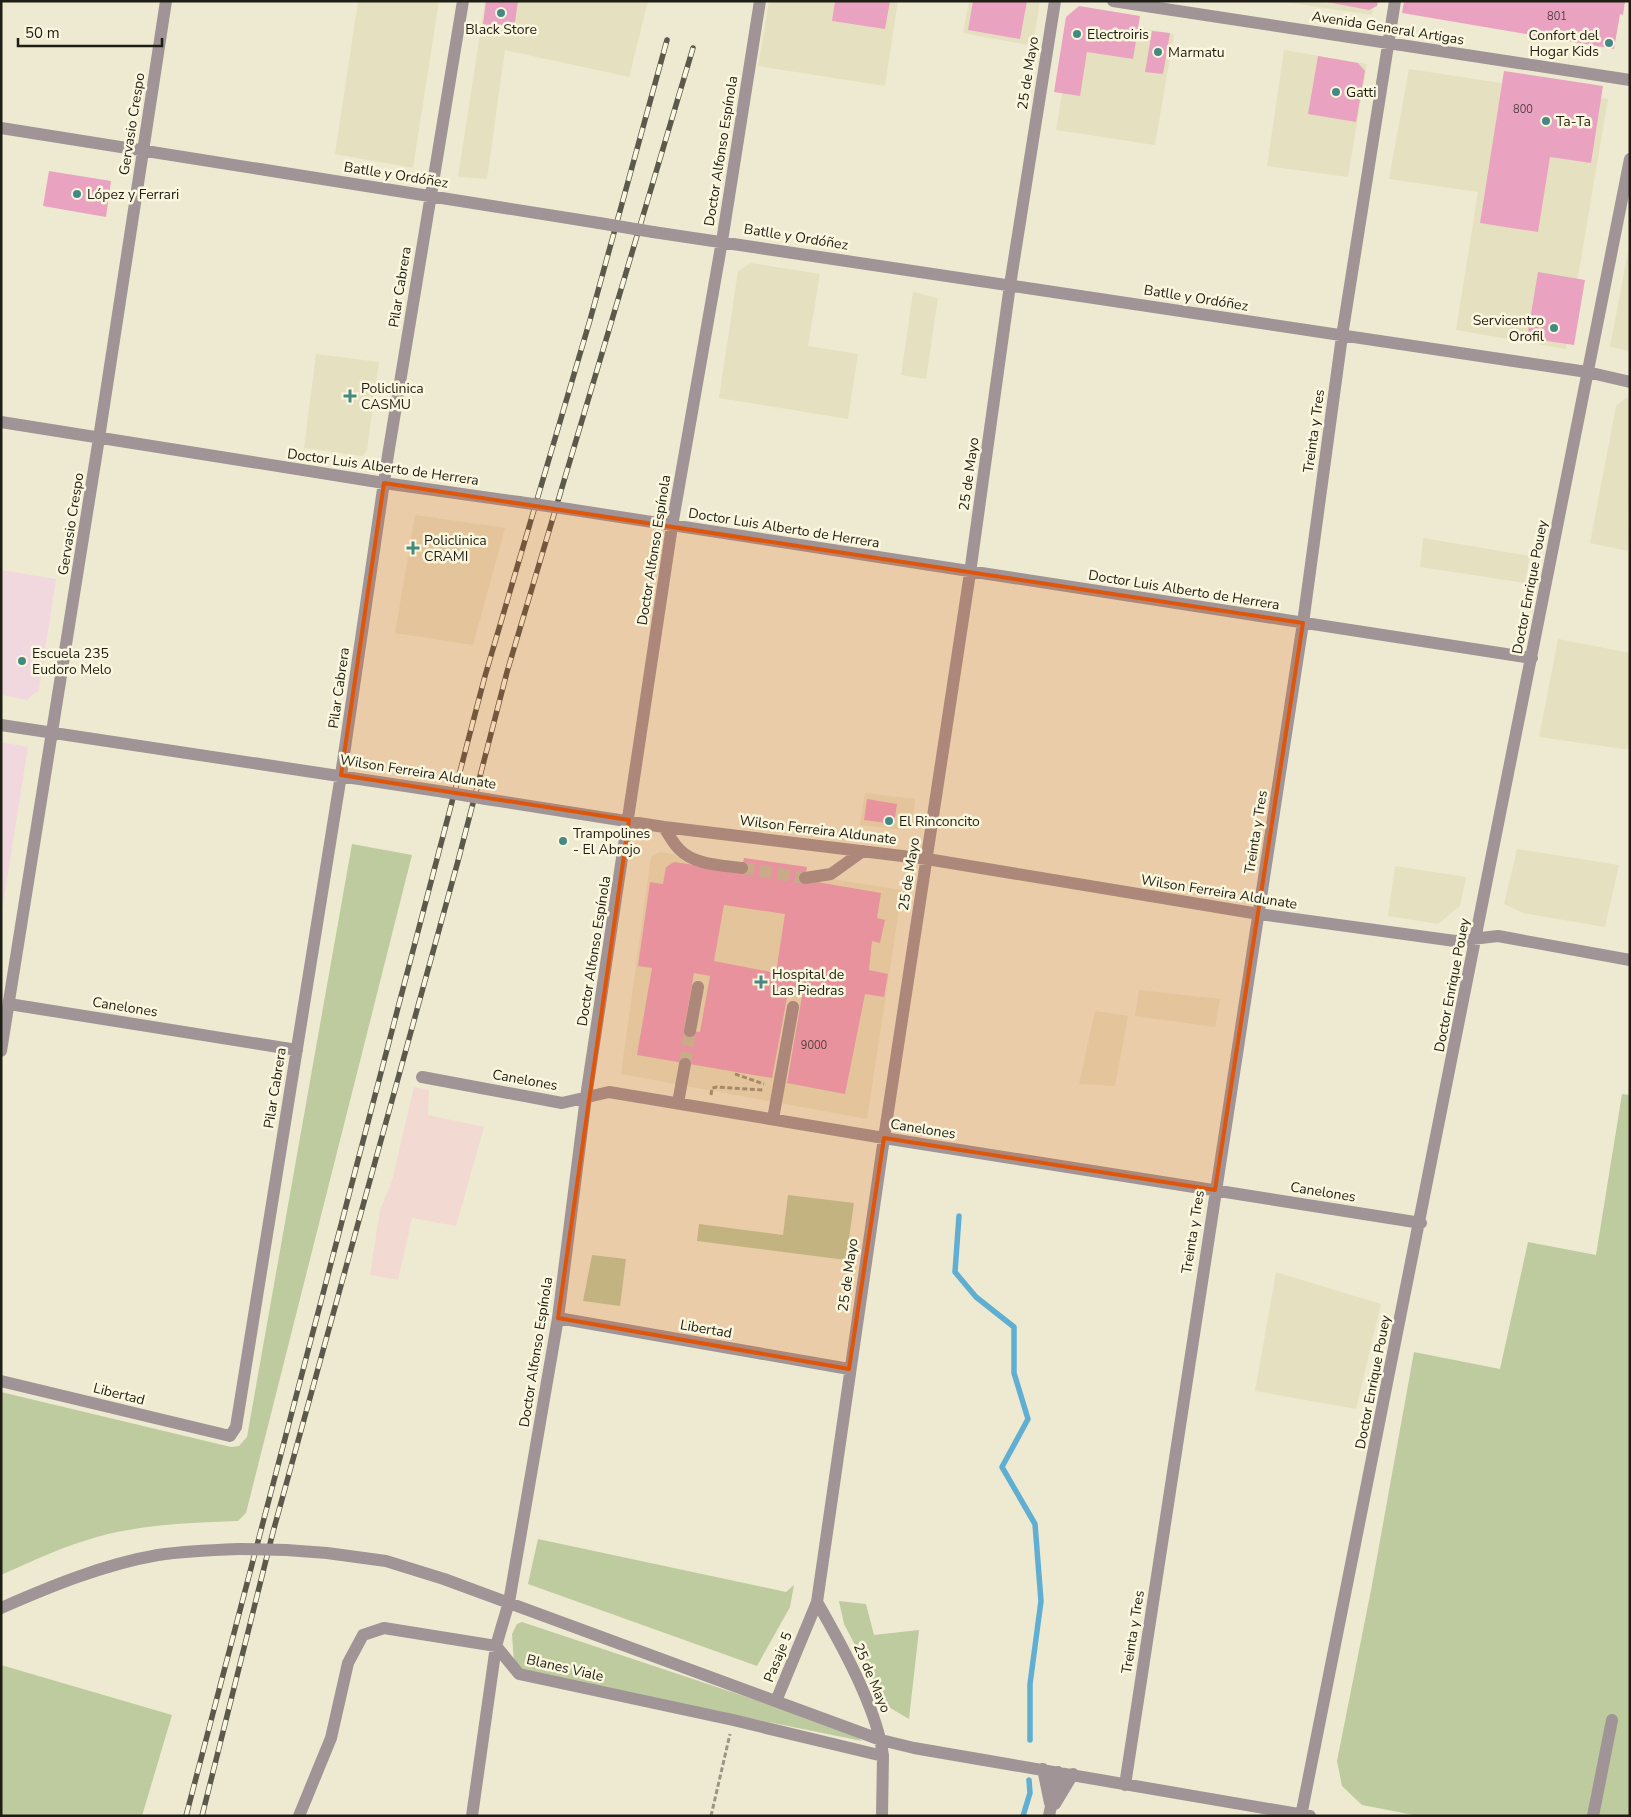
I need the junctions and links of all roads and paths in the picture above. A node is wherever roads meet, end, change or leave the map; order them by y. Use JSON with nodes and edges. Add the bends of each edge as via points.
{"nodes":[{"id":1,"x":166,"y":1,"type":"edge"},
{"id":2,"x":463,"y":1,"type":"edge"},
{"id":3,"x":760,"y":1,"type":"edge"},
{"id":4,"x":1055,"y":1,"type":"edge"},
{"id":5,"x":1113,"y":1,"type":"edge"},
{"id":6,"x":1395,"y":1,"type":"edge"},
{"id":7,"x":1389,"y":43,"type":"junction"},
{"id":8,"x":1630,"y":80,"type":"edge"},
{"id":9,"x":1,"y":128,"type":"edge"},
{"id":10,"x":144,"y":149,"type":"junction"},
{"id":11,"x":1630,"y":159,"type":"edge"},
{"id":12,"x":430,"y":195,"type":"junction"},
{"id":13,"x":722,"y":240,"type":"junction"},
{"id":14,"x":1010,"y":284,"type":"junction"},
{"id":15,"x":1342,"y":336,"type":"junction"},
{"id":16,"x":1587,"y":372,"type":"junction"},
{"id":17,"x":1630,"y":382,"type":"edge"},
{"id":18,"x":1,"y":422,"type":"edge"},
{"id":19,"x":99,"y":438,"type":"junction"},
{"id":20,"x":384,"y":484,"type":"junction"},
{"id":21,"x":672,"y":526,"type":"junction"},
{"id":22,"x":970,"y":573,"type":"junction"},
{"id":23,"x":1303,"y":623,"type":"junction"},
{"id":24,"x":1532,"y":658,"type":"junction"},
{"id":25,"x":1,"y":725,"type":"edge"},
{"id":26,"x":53,"y":732,"type":"junction"},
{"id":27,"x":341,"y":775,"type":"junction"},
{"id":28,"x":629,"y":820,"type":"junction"},
{"id":29,"x":664,"y":826,"type":"junction"},
{"id":30,"x":863,"y":851,"type":"junction"},
{"id":31,"x":927,"y":860,"type":"junction"},
{"id":32,"x":742,"y":868,"type":"tunnel mouth"},
{"id":33,"x":805,"y":878,"type":"tunnel mouth"},
{"id":34,"x":1259,"y":914,"type":"junction"},
{"id":35,"x":1476,"y":939,"type":"junction"},
{"id":36,"x":1630,"y":960,"type":"edge"},
{"id":37,"x":698,"y":987,"type":"dead end"},
{"id":38,"x":9,"y":1004,"type":"junction"},
{"id":39,"x":793,"y":1007,"type":"dead end"},
{"id":40,"x":690,"y":1031,"type":"tunnel mouth"},
{"id":41,"x":296,"y":1050,"type":"junction"},
{"id":42,"x":1,"y":1051,"type":"edge"},
{"id":43,"x":685,"y":1064,"type":"tunnel mouth"},
{"id":44,"x":735,"y":1074,"type":"dead end"},
{"id":45,"x":422,"y":1077,"type":"dead end"},
{"id":46,"x":586,"y":1097,"type":"junction"},
{"id":47,"x":678,"y":1103,"type":"junction"},
{"id":48,"x":709,"y":1108,"type":"junction"},
{"id":49,"x":773,"y":1119,"type":"junction"},
{"id":50,"x":884,"y":1138,"type":"junction"},
{"id":51,"x":1215,"y":1190,"type":"junction"},
{"id":52,"x":1420,"y":1223,"type":"junction"},
{"id":53,"x":558,"y":1318,"type":"junction"},
{"id":54,"x":849,"y":1369,"type":"junction"},
{"id":55,"x":1,"y":1381,"type":"edge"},
{"id":56,"x":230,"y":1436,"type":"joint"},
{"id":57,"x":509,"y":1602,"type":"junction"},
{"id":58,"x":817,"y":1602,"type":"junction"},
{"id":59,"x":1,"y":1608,"type":"edge"},
{"id":60,"x":496,"y":1646,"type":"junction"},
{"id":61,"x":776,"y":1701,"type":"junction"},
{"id":62,"x":734,"y":1720,"type":"junction"},
{"id":63,"x":1612,"y":1720,"type":"dead end"},
{"id":64,"x":881,"y":1740,"type":"junction"},
{"id":65,"x":883,"y":1756,"type":"junction"},
{"id":66,"x":1043,"y":1769,"type":"junction"},
{"id":67,"x":1058,"y":1772,"type":"junction"},
{"id":68,"x":1073,"y":1774,"type":"junction"},
{"id":69,"x":1125,"y":1785,"type":"junction"},
{"id":70,"x":1265,"y":1811,"type":"edge"},
{"id":71,"x":1050,"y":1813,"type":"edge"},
{"id":72,"x":1304,"y":1815,"type":"edge"},
{"id":73,"x":299,"y":1816,"type":"edge"},
{"id":74,"x":472,"y":1816,"type":"edge"},
{"id":75,"x":711,"y":1816,"type":"edge"},
{"id":76,"x":882,"y":1816,"type":"edge"},
{"id":77,"x":1594,"y":1816,"type":"edge"}],
"edges":[{"from":1,"to":10,"type":"street","name":"Gervasio Crespo"},
{"from":2,"to":12,"type":"street","name":"Pilar Cabrera"},
{"from":3,"to":13,"type":"street","name":"Doctor Alfonso Espínola"},
{"from":4,"to":14,"type":"street","name":"25 de Mayo"},
{"from":5,"to":7,"type":"street","name":"Avenida General Artigas"},
{"from":6,"to":7,"type":"street","name":"Treinta y Tres"},
{"from":7,"to":8,"type":"street","name":"Avenida General Artigas"},
{"from":7,"to":15,"type":"street","name":"Treinta y Tres"},
{"from":9,"to":10,"type":"street","name":"Batlle y Ordóñez"},
{"from":10,"to":12,"type":"street","name":"Batlle y Ordóñez"},
{"from":10,"to":19,"type":"street","name":"Gervasio Crespo"},
{"from":11,"to":16,"type":"street","name":"Doctor Enrique Pouey"},
{"from":12,"to":13,"type":"street","name":"Batlle y Ordóñez","bridge":true,"via":[[653,232]]},
{"from":12,"to":20,"type":"street","name":"Pilar Cabrera"},
{"from":13,"to":14,"type":"street","name":"Batlle y Ordóñez"},
{"from":13,"to":21,"type":"street","name":"Doctor Alfonso Espínola"},
{"from":14,"to":15,"type":"street","name":"Batlle y Ordóñez"},
{"from":14,"to":22,"type":"street","name":"25 de Mayo"},
{"from":15,"to":16,"type":"street","name":"Batlle y Ordóñez"},
{"from":15,"to":23,"type":"street","name":"Treinta y Tres"},
{"from":16,"to":17,"type":"street","name":"Batlle y Ordóñez"},
{"from":16,"to":24,"type":"street","name":"Doctor Enrique Pouey"},
{"from":18,"to":19,"type":"street","name":"Doctor Luis Alberto de Herrera"},
{"from":19,"to":20,"type":"street","name":"Doctor Luis Alberto de Herrera"},
{"from":19,"to":26,"type":"street","name":"Gervasio Crespo"},
{"from":20,"to":21,"type":"street","name":"Doctor Luis Alberto de Herrera","bridge":true},
{"from":20,"to":27,"type":"street","name":"Pilar Cabrera"},
{"from":21,"to":22,"type":"street","name":"Doctor Luis Alberto de Herrera"},
{"from":21,"to":28,"type":"street","name":"Doctor Alfonso Espínola"},
{"from":22,"to":23,"type":"street","name":"Doctor Luis Alberto de Herrera"},
{"from":22,"to":31,"type":"street","name":"25 de Mayo"},
{"from":23,"to":24,"type":"street","name":"Doctor Luis Alberto de Herrera"},
{"from":23,"to":34,"type":"street","name":"Treinta y Tres"},
{"from":24,"to":35,"type":"street","name":"Doctor Enrique Pouey"},
{"from":25,"to":26,"type":"street","name":"Wilson Ferreira Aldunate"},
{"from":26,"to":27,"type":"street","name":"Wilson Ferreira Aldunate"},
{"from":26,"to":38,"type":"street","name":"Gervasio Crespo"},
{"from":27,"to":28,"type":"street","name":"Wilson Ferreira Aldunate","bridge":true},
{"from":27,"to":41,"type":"street","name":"Pilar Cabrera"},
{"from":28,"to":29,"type":"street","name":"Wilson Ferreira Aldunate"},
{"from":28,"to":46,"type":"street","name":"Doctor Alfonso Espínola"},
{"from":29,"to":30,"type":"street","name":"Wilson Ferreira Aldunate"},
{"from":29,"to":32,"type":"street","via":[[679,850],[693,858],[709,864]]},
{"from":30,"to":31,"type":"street","name":"Wilson Ferreira Aldunate"},
{"from":30,"to":33,"type":"street","via":[[831,874]]},
{"from":31,"to":34,"type":"street","name":"Wilson Ferreira Aldunate"},
{"from":31,"to":50,"type":"street","name":"25 de Mayo"},
{"from":34,"to":35,"type":"street","name":"Wilson Ferreira Aldunate","via":[[1455,941]]},
{"from":34,"to":51,"type":"street","name":"Treinta y Tres"},
{"from":35,"to":36,"type":"street","name":"Wilson Ferreira Aldunate","via":[[1498,936]]},
{"from":35,"to":52,"type":"street","name":"Doctor Enrique Pouey"},
{"from":37,"to":40,"type":"street"},
{"from":38,"to":41,"type":"street","name":"Canelones"},
{"from":38,"to":42,"type":"street","name":"Gervasio Crespo"},
{"from":39,"to":49,"type":"street"},
{"from":41,"to":56,"type":"street","name":"Pilar Cabrera","via":[[236,1426]]},
{"from":43,"to":47,"type":"street"},
{"from":44,"to":48,"type":"path","via":[[766,1085],[766,1088],[758,1091],[712,1088]]},
{"from":45,"to":46,"type":"street","name":"Canelones","via":[[562,1103]]},
{"from":46,"to":47,"type":"street","name":"Canelones","via":[[609,1092]]},
{"from":46,"to":53,"type":"street","name":"Doctor Alfonso Espínola"},
{"from":47,"to":48,"type":"street","name":"Canelones"},
{"from":48,"to":49,"type":"street","name":"Canelones"},
{"from":49,"to":50,"type":"street","name":"Canelones"},
{"from":50,"to":51,"type":"street","name":"Canelones"},
{"from":50,"to":54,"type":"street","name":"25 de Mayo"},
{"from":51,"to":52,"type":"street","name":"Canelones"},
{"from":51,"to":69,"type":"street","name":"Treinta y Tres"},
{"from":52,"to":72,"type":"street","name":"Doctor Enrique Pouey"},
{"from":53,"to":54,"type":"street","name":"Libertad"},
{"from":53,"to":57,"type":"street","name":"Doctor Alfonso Espínola"},
{"from":54,"to":58,"type":"street","name":"25 de Mayo"},
{"from":55,"to":56,"type":"street","name":"Libertad"},
{"from":57,"to":59,"type":"street","bridge":true,"via":[[386,1561],[327,1553],[239,1549],[199,1550],[141,1559],[76,1578]]},
{"from":57,"to":60,"type":"street","name":"Doctor Alfonso Espínola"},
{"from":57,"to":61,"type":"street"},
{"from":58,"to":61,"type":"street","name":"Pasaje 5"},
{"from":58,"to":64,"type":"street","name":"25 de Mayo","via":[[839,1639]]},
{"from":60,"to":62,"type":"street","name":"Blanes Viale","via":[[519,1674]]},
{"from":60,"to":73,"type":"street","via":[[384,1628],[363,1635],[348,1663],[331,1738]]},
{"from":60,"to":74,"type":"street","name":"Doctor Alfonso Espínola"},
{"from":61,"to":64,"type":"street"},
{"from":62,"to":65,"type":"street","name":"Blanes Viale"},
{"from":62,"to":75,"type":"path"},
{"from":63,"to":77,"type":"street"},
{"from":64,"to":65,"type":"street"},
{"from":64,"to":66,"type":"street"},
{"from":65,"to":76,"type":"street"},
{"from":66,"to":67,"type":"street"},
{"from":66,"to":71,"type":"street"},
{"from":67,"to":68,"type":"street"},
{"from":67,"to":71,"type":"street"},
{"from":68,"to":69,"type":"street"},
{"from":68,"to":71,"type":"street"},
{"from":69,"to":70,"type":"street"},
{"from":70,"to":72,"type":"street"}]}
